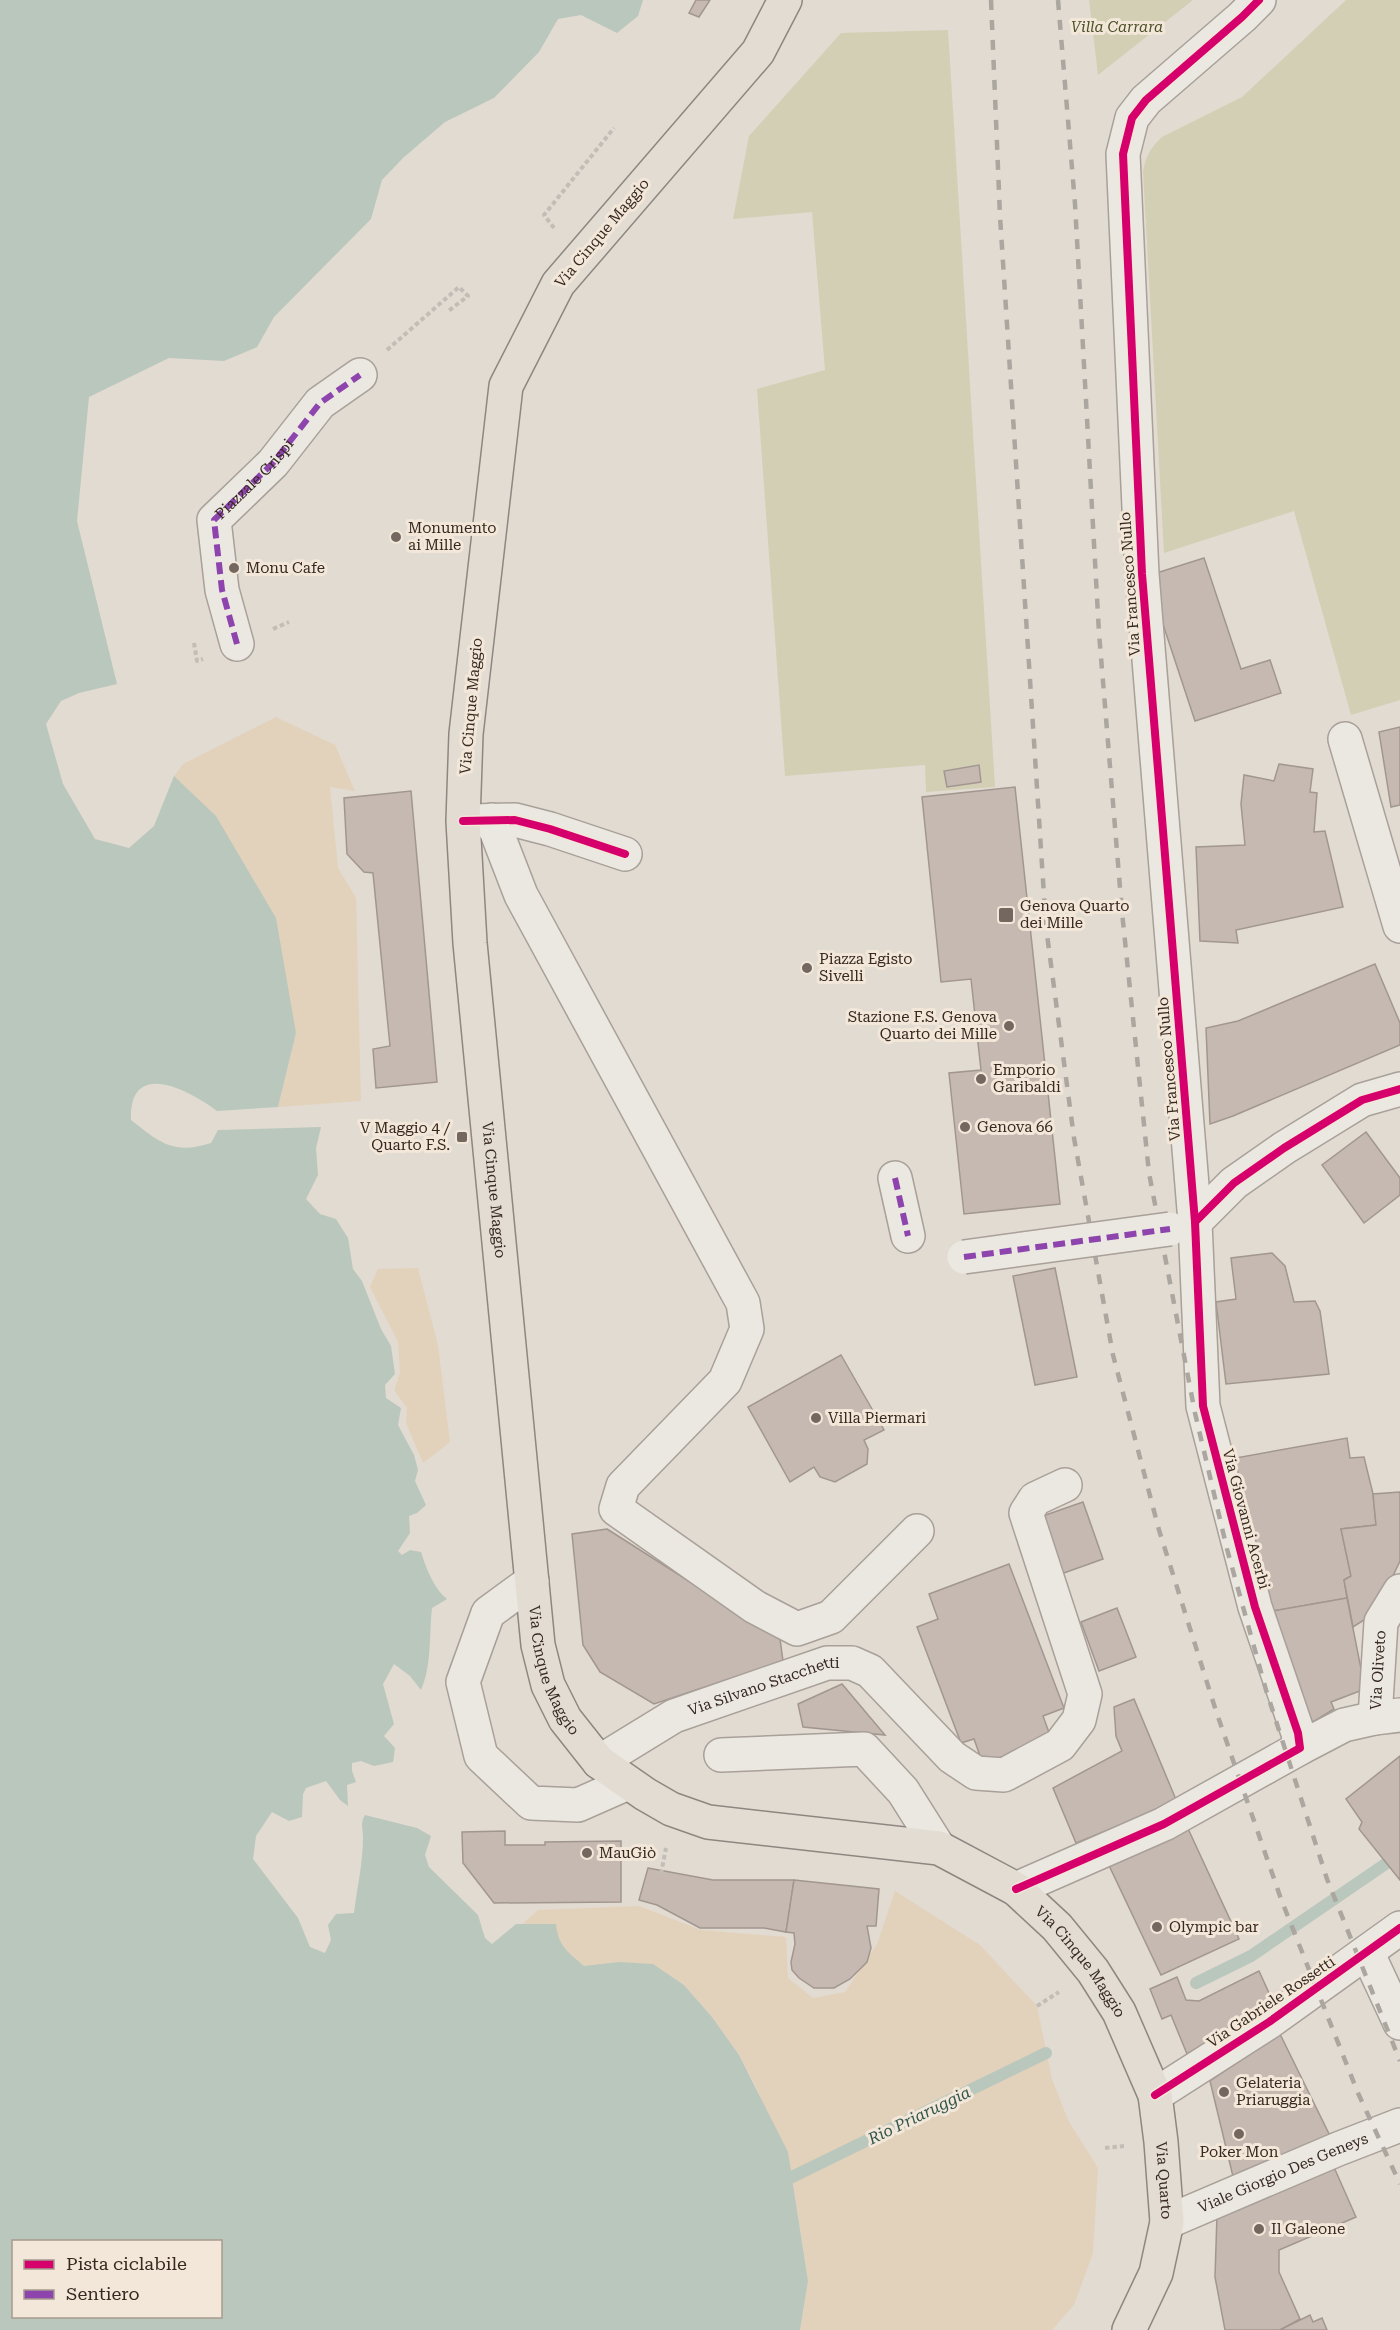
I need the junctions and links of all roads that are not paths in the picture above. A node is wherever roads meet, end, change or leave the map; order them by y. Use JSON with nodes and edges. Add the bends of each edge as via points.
{"nodes":[{"id":1,"x":785,"y":0,"type":"edge"},
{"id":2,"x":1259,"y":0,"type":"edge"},
{"id":3,"x":360,"y":375,"type":"road end"},
{"id":4,"x":237,"y":644,"type":"dead end"},
{"id":5,"x":1345,"y":739,"type":"dead end"},
{"id":6,"x":478,"y":821,"type":"junction"},
{"id":7,"x":625,"y":854,"type":"dead end"},
{"id":8,"x":1400,"y":926,"type":"edge"},
{"id":9,"x":1400,"y":1089,"type":"edge"},
{"id":10,"x":895,"y":1178,"type":"dead end"},
{"id":11,"x":1182,"y":1226,"type":"junction"},
{"id":12,"x":908,"y":1236,"type":"dead end"},
{"id":13,"x":964,"y":1257,"type":"dead end"},
{"id":14,"x":1065,"y":1485,"type":"dead end"},
{"id":15,"x":917,"y":1531,"type":"dead end"},
{"id":16,"x":532,"y":1581,"type":"junction"},
{"id":17,"x":1400,"y":1591,"type":"edge"},
{"id":18,"x":1388,"y":1716,"type":"edge"},
{"id":19,"x":1300,"y":1748,"type":"junction"},
{"id":20,"x":721,"y":1755,"type":"dead end"},
{"id":21,"x":599,"y":1762,"type":"junction"},
{"id":22,"x":628,"y":1783,"type":"junction"},
{"id":23,"x":939,"y":1848,"type":"junction"},
{"id":24,"x":1016,"y":1889,"type":"junction"},
{"id":25,"x":1400,"y":1928,"type":"edge"},
{"id":26,"x":1367,"y":1952,"type":"junction"},
{"id":27,"x":1400,"y":2023,"type":"edge"},
{"id":28,"x":1155,"y":2096,"type":"junction"},
{"id":29,"x":1400,"y":2125,"type":"edge"},
{"id":30,"x":1167,"y":2222,"type":"junction"},
{"id":31,"x":1128,"y":2330,"type":"edge"}],
"edges":[{"from":1,"to":6,"type":"main road","name":"Via Cinque Maggio","via":[[758,52],[558,284],[506,386],[465,734]]},
{"from":2,"to":11,"type":"street","name":"Via Francesco Nullo","via":[[1146,100],[1132,118],[1123,154],[1142,584]]},
{"from":3,"to":4,"type":"street","name":"Piazzale Crispi","via":[[320,403],[273,464],[214,520],[222,590]]},
{"from":5,"to":8,"type":"street"},
{"from":6,"to":7,"type":"street","via":[[515,820]]},
{"from":6,"to":15,"type":"street","via":[[743,1303],[747,1329],[725,1381],[623,1486],[616,1509],[755,1607],[797,1629],[831,1617]]},
{"from":6,"to":16,"type":"main road","name":"Via Cinque Maggio","via":[[470,943]]},
{"from":9,"to":11,"type":"street","via":[[1362,1100],[1284,1149]]},
{"from":10,"to":12,"type":"street"},
{"from":11,"to":13,"type":"street","bridge":true},
{"from":11,"to":19,"type":"street","name":"Via Giovanni Acerbi","via":[[1203,1406],[1255,1607]]},
{"from":14,"to":21,"type":"street","name":"Via Silvano Stacchetti","via":[[1035,1499],[1026,1513],[1084,1694],[1079,1720],[1060,1745],[1004,1775],[976,1773],[952,1757],[870,1671],[852,1663],[827,1663],[674,1716]]},
{"from":16,"to":21,"type":"main road","name":"Via Cinque Maggio","via":[[538,1645],[548,1685],[565,1719]]},
{"from":16,"to":22,"type":"street","via":[[488,1613],[463,1682],[481,1756],[531,1803],[578,1805]]},
{"from":17,"to":18,"type":"street","name":"Via Oliveto","via":[[1381,1622]]},
{"from":18,"to":19,"type":"street","name":"Via Oliveto","via":[[1344,1725]]},
{"from":19,"to":24,"type":"street","via":[[1164,1824]]},
{"from":20,"to":23,"type":"street","via":[[864,1749],[903,1791]]},
{"from":21,"to":22,"type":"main road","name":"Via Cinque Maggio"},
{"from":22,"to":23,"type":"main road","name":"Via Cinque Maggio","via":[[671,1809],[708,1822]]},
{"from":23,"to":24,"type":"main road","name":"Via Cinque Maggio"},
{"from":24,"to":28,"type":"main road","name":"Via Cinque Maggio","via":[[1057,1927],[1093,1971],[1119,2012]]},
{"from":25,"to":26,"type":"street","name":"Via Gabriele Rossetti"},
{"from":26,"to":27,"type":"street"},
{"from":26,"to":28,"type":"street","name":"Via Gabriele Rossetti"},
{"from":28,"to":30,"type":"main road","name":"Via Quarto"},
{"from":29,"to":30,"type":"street","name":"Viale Giorgio Des Geneys"},
{"from":30,"to":31,"type":"main road","name":"Via Quarto","via":[[1156,2273]]}]}
